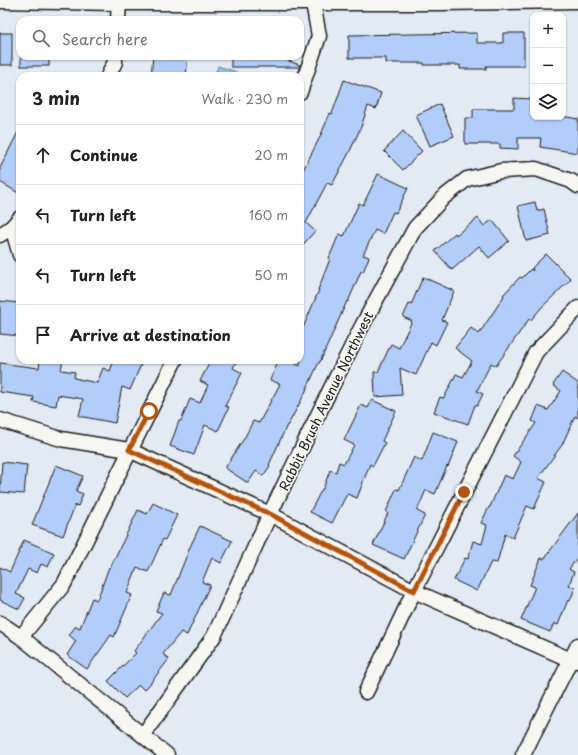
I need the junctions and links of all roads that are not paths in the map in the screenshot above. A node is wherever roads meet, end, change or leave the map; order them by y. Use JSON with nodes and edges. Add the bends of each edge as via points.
{"nodes":[{"id":1,"x":0,"y":1,"type":"edge"},
{"id":2,"x":578,"y":1,"type":"edge"},
{"id":3,"x":119,"y":2,"type":"edge"},
{"id":4,"x":439,"y":2,"type":"edge"},
{"id":5,"x":313,"y":3,"type":"junction"},
{"id":6,"x":118,"y":16,"type":"edge"},
{"id":7,"x":115,"y":60,"type":"edge"},
{"id":8,"x":110,"y":72,"type":"edge"},
{"id":9,"x":304,"y":80,"type":"edge"},
{"id":10,"x":578,"y":186,"type":"edge"},
{"id":11,"x":16,"y":223,"type":"edge"},
{"id":12,"x":0,"y":235,"type":"edge"},
{"id":13,"x":578,"y":308,"type":"edge"},
{"id":14,"x":173,"y":364,"type":"edge"},
{"id":15,"x":0,"y":420,"type":"edge"},
{"id":16,"x":129,"y":450,"type":"junction"},
{"id":17,"x":270,"y":514,"type":"junction"},
{"id":18,"x":414,"y":591,"type":"junction"},
{"id":19,"x":0,"y":622,"type":"edge"},
{"id":20,"x":21,"y":637,"type":"junction"},
{"id":21,"x":578,"y":645,"type":"edge"},
{"id":22,"x":574,"y":660,"type":"edge"},
{"id":23,"x":366,"y":692,"type":"dead end"},
{"id":24,"x":143,"y":735,"type":"junction"},
{"id":25,"x":167,"y":755,"type":"edge"},
{"id":26,"x":523,"y":755,"type":"edge"}],
"edges":[{"from":1,"to":3,"type":"street"},
{"from":2,"to":4,"type":"street"},
{"from":3,"to":5,"type":"street"},
{"from":3,"to":6,"type":"street"},
{"from":4,"to":5,"type":"street"},
{"from":5,"to":9,"type":"street","via":[[318,36]]},
{"from":7,"to":8,"type":"street"},
{"from":10,"to":17,"type":"street","name":"Rabbit Brush Avenue Northwest","via":[[571,181],[536,169],[501,171],[467,179],[444,197],[415,228],[359,333]]},
{"from":11,"to":12,"type":"street"},
{"from":13,"to":18,"type":"street","via":[[536,352]]},
{"from":14,"to":16,"type":"street"},
{"from":15,"to":16,"type":"street","via":[[61,439]]},
{"from":16,"to":17,"type":"street"},
{"from":16,"to":20,"type":"street","via":[[64,584]]},
{"from":17,"to":18,"type":"street"},
{"from":17,"to":24,"type":"street","name":"Rabbit Brush Avenue Northwest","via":[[214,636]]},
{"from":18,"to":22,"type":"street"},
{"from":18,"to":23,"type":"street"},
{"from":19,"to":20,"type":"street"},
{"from":20,"to":24,"type":"street"},
{"from":21,"to":22,"type":"street"},
{"from":22,"to":26,"type":"street"},
{"from":24,"to":25,"type":"street"}]}
